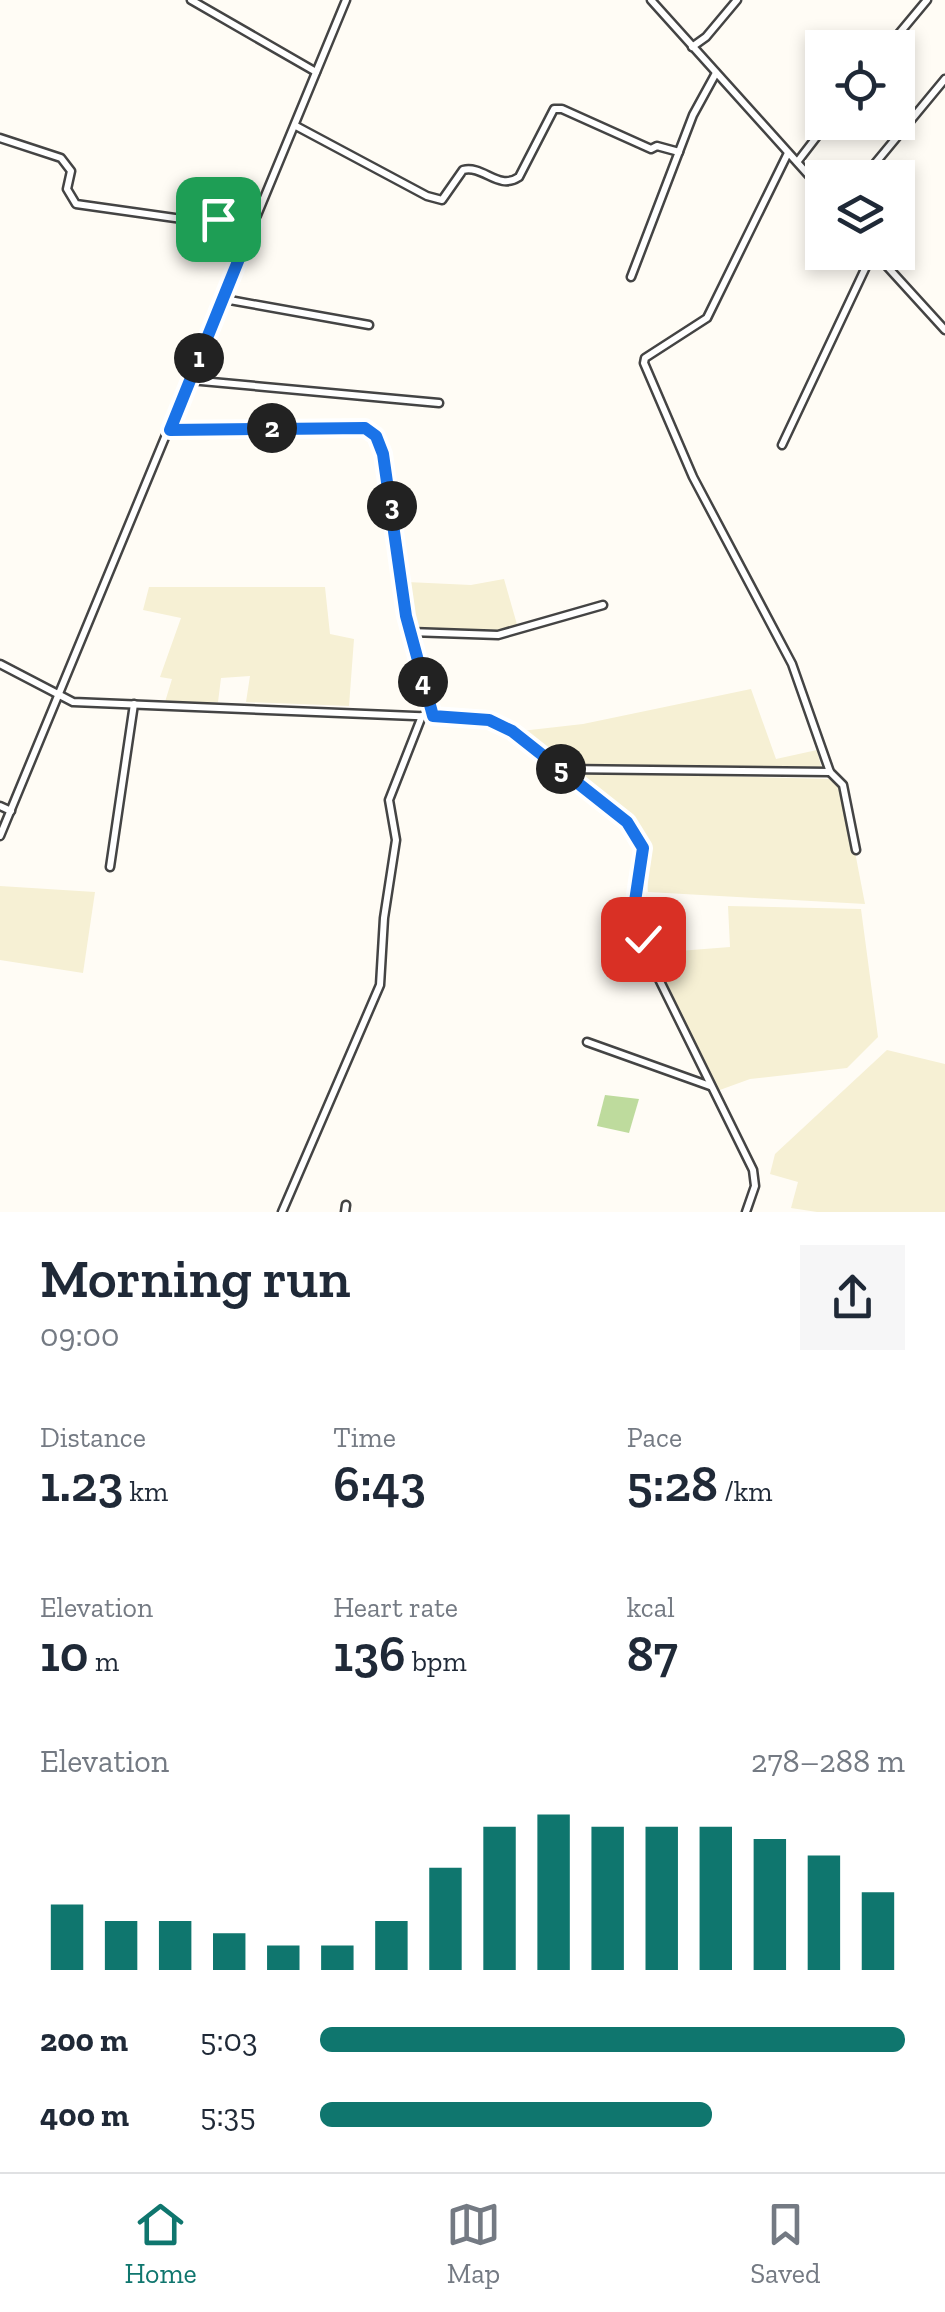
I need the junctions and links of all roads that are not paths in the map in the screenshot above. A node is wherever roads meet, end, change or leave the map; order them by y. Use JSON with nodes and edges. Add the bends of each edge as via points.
{"nodes":[{"id":1,"x":191,"y":0,"type":"edge"},
{"id":2,"x":346,"y":0,"type":"edge"},
{"id":3,"x":652,"y":0,"type":"edge"},
{"id":4,"x":737,"y":0,"type":"edge"},
{"id":5,"x":927,"y":0,"type":"edge"},
{"id":6,"x":902,"y":30,"type":"edge"},
{"id":7,"x":692,"y":47,"type":"junction"},
{"id":8,"x":316,"y":72,"type":"junction"},
{"id":9,"x":716,"y":73,"type":"junction"},
{"id":10,"x":945,"y":79,"type":"edge"},
{"id":11,"x":296,"y":126,"type":"junction"},
{"id":12,"x":0,"y":138,"type":"edge"},
{"id":13,"x":814,"y":140,"type":"edge"},
{"id":14,"x":679,"y":152,"type":"junction"},
{"id":15,"x":788,"y":153,"type":"junction"},
{"id":16,"x":878,"y":160,"type":"edge"},
{"id":17,"x":798,"y":161,"type":"junction"},
{"id":18,"x":805,"y":169,"type":"edge"},
{"id":19,"x":253,"y":224,"type":"junction"},
{"id":20,"x":865,"y":270,"type":"edge"},
{"id":21,"x":890,"y":270,"type":"edge"},
{"id":22,"x":631,"y":278,"type":"dead end"},
{"id":23,"x":224,"y":298,"type":"junction"},
{"id":24,"x":369,"y":326,"type":"dead end"},
{"id":25,"x":945,"y":330,"type":"edge"},
{"id":26,"x":190,"y":380,"type":"junction"},
{"id":27,"x":439,"y":403,"type":"dead end"},
{"id":28,"x":170,"y":430,"type":"junction"},
{"id":29,"x":782,"y":445,"type":"dead end"},
{"id":30,"x":603,"y":605,"type":"dead end"},
{"id":31,"x":410,"y":632,"type":"junction"},
{"id":32,"x":0,"y":664,"type":"edge"},
{"id":33,"x":57,"y":695,"type":"junction"},
{"id":34,"x":134,"y":704,"type":"junction"},
{"id":35,"x":422,"y":716,"type":"junction"},
{"id":36,"x":433,"y":716,"type":"junction"},
{"id":37,"x":560,"y":769,"type":"junction"},
{"id":38,"x":830,"y":772,"type":"junction"},
{"id":39,"x":0,"y":806,"type":"edge"},
{"id":40,"x":10,"y":810,"type":"junction"},
{"id":41,"x":0,"y":836,"type":"edge"},
{"id":42,"x":856,"y":850,"type":"dead end"},
{"id":43,"x":110,"y":867,"type":"dead end"},
{"id":44,"x":588,"y":1042,"type":"dead end"},
{"id":45,"x":712,"y":1087,"type":"junction"},
{"id":46,"x":282,"y":1212,"type":"edge"},
{"id":47,"x":746,"y":1212,"type":"edge"}],
"edges":[{"from":1,"to":8,"type":"street"},
{"from":2,"to":8,"type":"street"},
{"from":3,"to":7,"type":"street"},
{"from":4,"to":7,"type":"street"},
{"from":5,"to":6,"type":"street"},
{"from":7,"to":9,"type":"street"},
{"from":8,"to":11,"type":"street"},
{"from":9,"to":14,"type":"street"},
{"from":9,"to":15,"type":"street"},
{"from":10,"to":16,"type":"street"},
{"from":11,"to":14,"type":"street","via":[[442,200],[463,170],[474,168],[501,182],[519,177],[554,109],[626,141]]},
{"from":11,"to":19,"type":"street"},
{"from":12,"to":19,"type":"street","via":[[61,158],[71,171],[68,189],[76,204]]},
{"from":13,"to":17,"type":"street"},
{"from":14,"to":22,"type":"street"},
{"from":15,"to":17,"type":"street"},
{"from":15,"to":38,"type":"street","via":[[707,318],[644,363],[693,477],[792,664]]},
{"from":17,"to":18,"type":"street"},
{"from":19,"to":23,"type":"street"},
{"from":20,"to":29,"type":"street"},
{"from":21,"to":25,"type":"street"},
{"from":23,"to":24,"type":"street"},
{"from":23,"to":26,"type":"street"},
{"from":26,"to":27,"type":"street"},
{"from":26,"to":28,"type":"street"},
{"from":28,"to":31,"type":"street","via":[[370,430],[383,454]]},
{"from":28,"to":33,"type":"street"},
{"from":30,"to":31,"type":"street","via":[[498,635]]},
{"from":31,"to":36,"type":"street"},
{"from":32,"to":33,"type":"street"},
{"from":33,"to":34,"type":"street","via":[[73,702]]},
{"from":33,"to":40,"type":"street"},
{"from":34,"to":35,"type":"street"},
{"from":34,"to":43,"type":"street"},
{"from":35,"to":36,"type":"street"},
{"from":35,"to":46,"type":"street","via":[[388,800],[396,840],[380,985]]},
{"from":36,"to":37,"type":"street","via":[[501,724]]},
{"from":37,"to":38,"type":"street"},
{"from":37,"to":45,"type":"street","via":[[640,839],[635,919]]},
{"from":38,"to":42,"type":"street","via":[[842,785]]},
{"from":39,"to":40,"type":"street"},
{"from":40,"to":41,"type":"street"},
{"from":44,"to":45,"type":"street"},
{"from":45,"to":47,"type":"street","via":[[755,1178]]}]}
